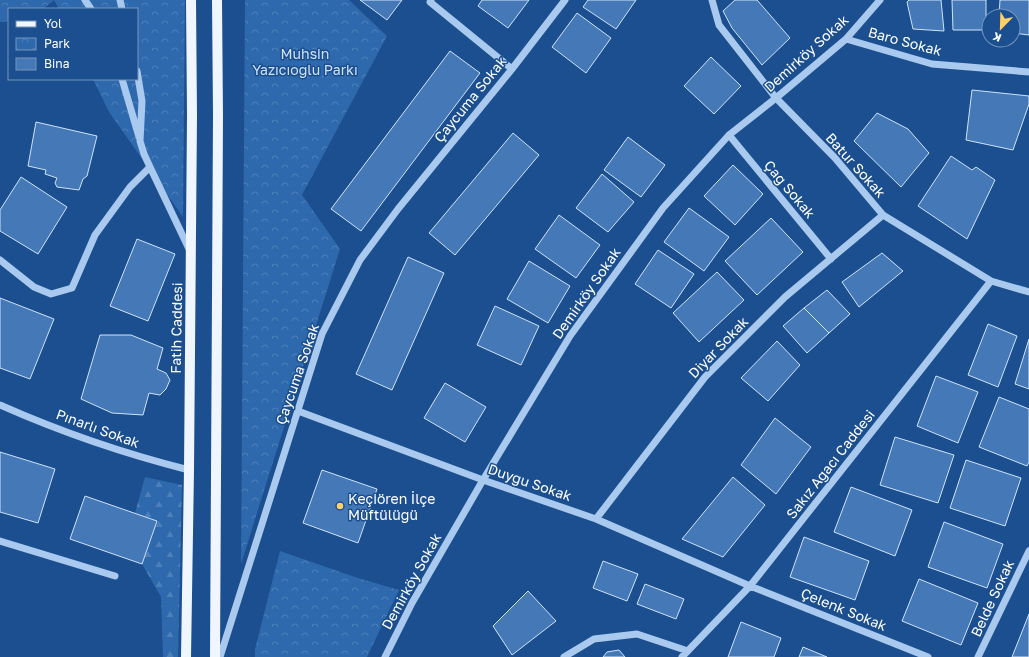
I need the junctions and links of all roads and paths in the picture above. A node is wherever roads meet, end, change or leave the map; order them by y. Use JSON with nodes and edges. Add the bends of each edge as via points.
{"nodes":[{"id":1,"x":192,"y":0,"type":"edge"},
{"id":2,"x":217,"y":0,"type":"edge"},
{"id":3,"x":431,"y":0,"type":"edge"},
{"id":4,"x":565,"y":0,"type":"edge"},
{"id":5,"x":712,"y":0,"type":"edge"},
{"id":6,"x":880,"y":0,"type":"edge"},
{"id":7,"x":846,"y":39,"type":"junction"},
{"id":8,"x":512,"y":69,"type":"junction"},
{"id":9,"x":1029,"y":72,"type":"edge"},
{"id":10,"x":138,"y":77,"type":"edge"},
{"id":11,"x":122,"y":80,"type":"edge"},
{"id":12,"x":776,"y":98,"type":"junction"},
{"id":13,"x":729,"y":135,"type":"junction"},
{"id":14,"x":140,"y":141,"type":"junction"},
{"id":15,"x":150,"y":167,"type":"junction"},
{"id":16,"x":883,"y":215,"type":"junction"},
{"id":17,"x":191,"y":253,"type":"junction"},
{"id":18,"x":831,"y":259,"type":"junction"},
{"id":19,"x":0,"y":260,"type":"edge"},
{"id":20,"x":991,"y":281,"type":"junction"},
{"id":21,"x":1029,"y":292,"type":"edge"},
{"id":22,"x":0,"y":405,"type":"edge"},
{"id":23,"x":298,"y":411,"type":"junction"},
{"id":24,"x":189,"y":470,"type":"junction"},
{"id":25,"x":483,"y":480,"type":"junction"},
{"id":26,"x":596,"y":519,"type":"junction"},
{"id":27,"x":0,"y":541,"type":"edge"},
{"id":28,"x":1029,"y":551,"type":"edge"},
{"id":29,"x":115,"y":576,"type":"dead end"},
{"id":30,"x":750,"y":586,"type":"junction"},
{"id":31,"x":688,"y":650,"type":"junction"},
{"id":32,"x":186,"y":657,"type":"edge"},
{"id":33,"x":215,"y":657,"type":"edge"},
{"id":34,"x":220,"y":657,"type":"edge"},
{"id":35,"x":385,"y":657,"type":"edge"},
{"id":36,"x":564,"y":657,"type":"edge"},
{"id":37,"x":682,"y":657,"type":"edge"},
{"id":38,"x":928,"y":657,"type":"edge"},
{"id":39,"x":978,"y":657,"type":"edge"}],
"edges":[{"from":1,"to":17,"type":"main road","name":"Fatih Caddesi"},
{"from":2,"to":33,"type":"main road"},
{"from":3,"to":8,"type":"street","via":[[430,2]]},
{"from":4,"to":8,"type":"street","name":"Çaycuma Sokak"},
{"from":5,"to":12,"type":"street","name":"Batur Sokak","via":[[719,25]]},
{"from":6,"to":7,"type":"street","name":"Demirköy Sokak"},
{"from":7,"to":9,"type":"street","name":"Baro Sokak","via":[[932,64]]},
{"from":7,"to":12,"type":"street","name":"Demirköy Sokak"},
{"from":8,"to":23,"type":"street","name":"Çaycuma Sokak","via":[[398,209],[360,260],[322,334]]},
{"from":10,"to":14,"type":"street","via":[[142,101]]},
{"from":11,"to":14,"type":"street"},
{"from":12,"to":13,"type":"street","name":"Demirköy Sokak"},
{"from":12,"to":16,"type":"street","name":"Batur Sokak","via":[[835,158]]},
{"from":13,"to":18,"type":"street","name":"Çağ Sokak"},
{"from":13,"to":25,"type":"street","name":"Demirköy Sokak","via":[[663,208],[570,336]]},
{"from":14,"to":15,"type":"street"},
{"from":15,"to":17,"type":"street"},
{"from":15,"to":19,"type":"street","via":[[130,187],[95,235],[72,288],[51,294],[34,287]]},
{"from":16,"to":18,"type":"street","name":"Diyar Sokak"},
{"from":16,"to":20,"type":"street","name":"Batur Sokak"},
{"from":17,"to":24,"type":"main road","name":"Fatih Caddesi"},
{"from":18,"to":26,"type":"street","name":"Diyar Sokak","via":[[785,297],[705,377]]},
{"from":20,"to":21,"type":"street","name":"Batur Sokak"},
{"from":20,"to":30,"type":"street","name":"Sakız Ağacı Caddesi"},
{"from":22,"to":24,"type":"street","name":"Pınarlı Sokak","via":[[143,458]]},
{"from":23,"to":25,"type":"street","name":"Duygu Sokak"},
{"from":23,"to":34,"type":"street","name":"Çaycuma Sokak"},
{"from":24,"to":32,"type":"main road","name":"Fatih Caddesi"},
{"from":25,"to":26,"type":"street","name":"Duygu Sokak"},
{"from":25,"to":35,"type":"street","name":"Demirköy Sokak","via":[[412,603]]},
{"from":26,"to":30,"type":"street","name":"Duygu Sokak"},
{"from":27,"to":29,"type":"street"},
{"from":28,"to":39,"type":"street","name":"Belde Sokak"},
{"from":30,"to":31,"type":"street","name":"Sakız Ağacı Caddesi"},
{"from":30,"to":38,"type":"street","name":"Çelenk Sokak"},
{"from":31,"to":36,"type":"street","via":[[637,634],[594,639]]},
{"from":31,"to":37,"type":"street","name":"Sakız Ağacı Caddesi"}]}
